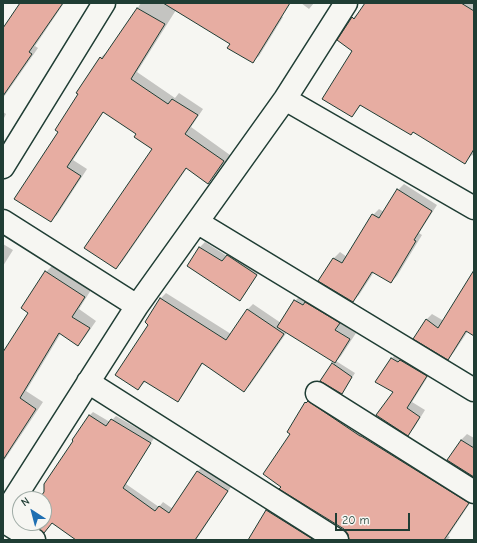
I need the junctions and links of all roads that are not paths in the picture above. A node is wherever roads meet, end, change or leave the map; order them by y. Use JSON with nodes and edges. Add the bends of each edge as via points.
{"nodes":[{"id":1,"x":104,"y":3,"type":"edge"},
{"id":2,"x":346,"y":3,"type":"edge"},
{"id":3,"x":285,"y":99,"type":"junction"},
{"id":4,"x":3,"y":167,"type":"edge"},
{"id":5,"x":474,"y":208,"type":"edge"},
{"id":6,"x":3,"y":221,"type":"edge"},
{"id":7,"x":197,"y":222,"type":"junction"},
{"id":8,"x":136,"y":306,"type":"junction"},
{"id":9,"x":88,"y":382,"type":"junction"},
{"id":10,"x":474,"y":390,"type":"edge"},
{"id":11,"x":317,"y":393,"type":"dead end"},
{"id":12,"x":474,"y":492,"type":"edge"},
{"id":13,"x":3,"y":516,"type":"edge"},
{"id":14,"x":3,"y":521,"type":"edge"},
{"id":15,"x":34,"y":540,"type":"edge"},
{"id":16,"x":337,"y":540,"type":"edge"}],
"edges":[{"from":1,"to":4,"type":"street"},
{"from":2,"to":3,"type":"street"},
{"from":3,"to":5,"type":"street"},
{"from":3,"to":7,"type":"street"},
{"from":6,"to":8,"type":"street"},
{"from":7,"to":8,"type":"street"},
{"from":7,"to":10,"type":"street"},
{"from":8,"to":9,"type":"street"},
{"from":9,"to":13,"type":"street"},
{"from":9,"to":16,"type":"street"},
{"from":11,"to":12,"type":"street"},
{"from":14,"to":15,"type":"street"}]}
